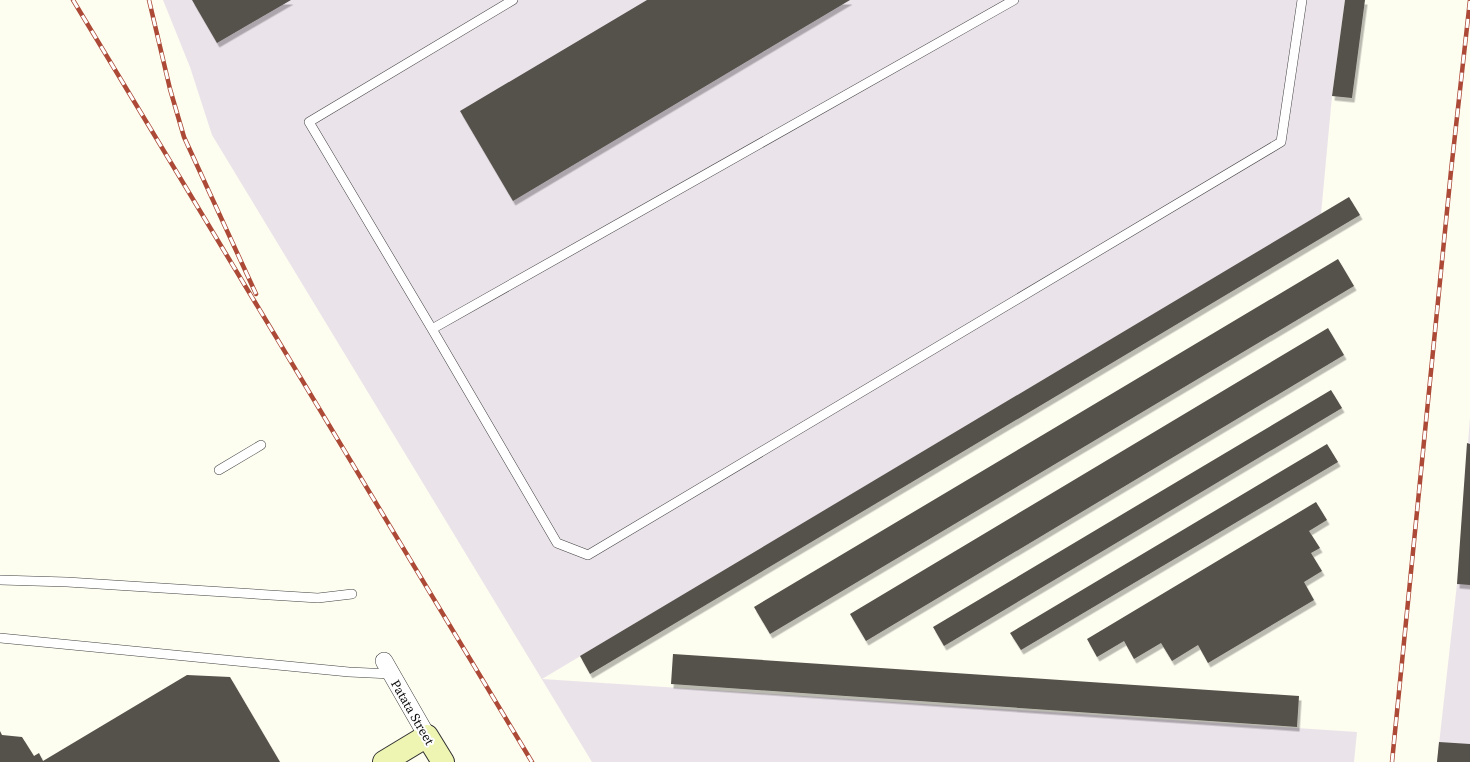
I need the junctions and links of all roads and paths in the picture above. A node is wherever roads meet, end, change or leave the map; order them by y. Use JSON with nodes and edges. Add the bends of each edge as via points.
{"nodes":[{"id":1,"x":513,"y":0,"type":"edge"},
{"id":2,"x":1014,"y":0,"type":"edge"},
{"id":3,"x":1302,"y":0,"type":"edge"},
{"id":4,"x":432,"y":329,"type":"junction"},
{"id":5,"x":261,"y":445,"type":"dead end"},
{"id":6,"x":218,"y":470,"type":"dead end"},
{"id":7,"x":0,"y":580,"type":"edge"},
{"id":8,"x":352,"y":594,"type":"dead end"},
{"id":9,"x":0,"y":638,"type":"edge"},
{"id":10,"x":387,"y":668,"type":"joint"},
{"id":11,"x":427,"y":736,"type":"junction"},
{"id":12,"x":384,"y":762,"type":"edge"},
{"id":13,"x":443,"y":762,"type":"edge"}],
"edges":[{"from":1,"to":4,"type":"lane","via":[[309,122]]},
{"from":2,"to":4,"type":"lane"},
{"from":3,"to":4,"type":"lane","via":[[1281,142],[588,555],[557,543]]},
{"from":5,"to":6,"type":"lane"},
{"from":7,"to":8,"type":"lane","via":[[318,598]]},
{"from":9,"to":10,"type":"lane","via":[[349,672]]},
{"from":10,"to":11,"type":"street","name":"Patata Street"},
{"from":11,"to":12,"type":"street"},
{"from":11,"to":13,"type":"street","name":"Patata Street"}]}
